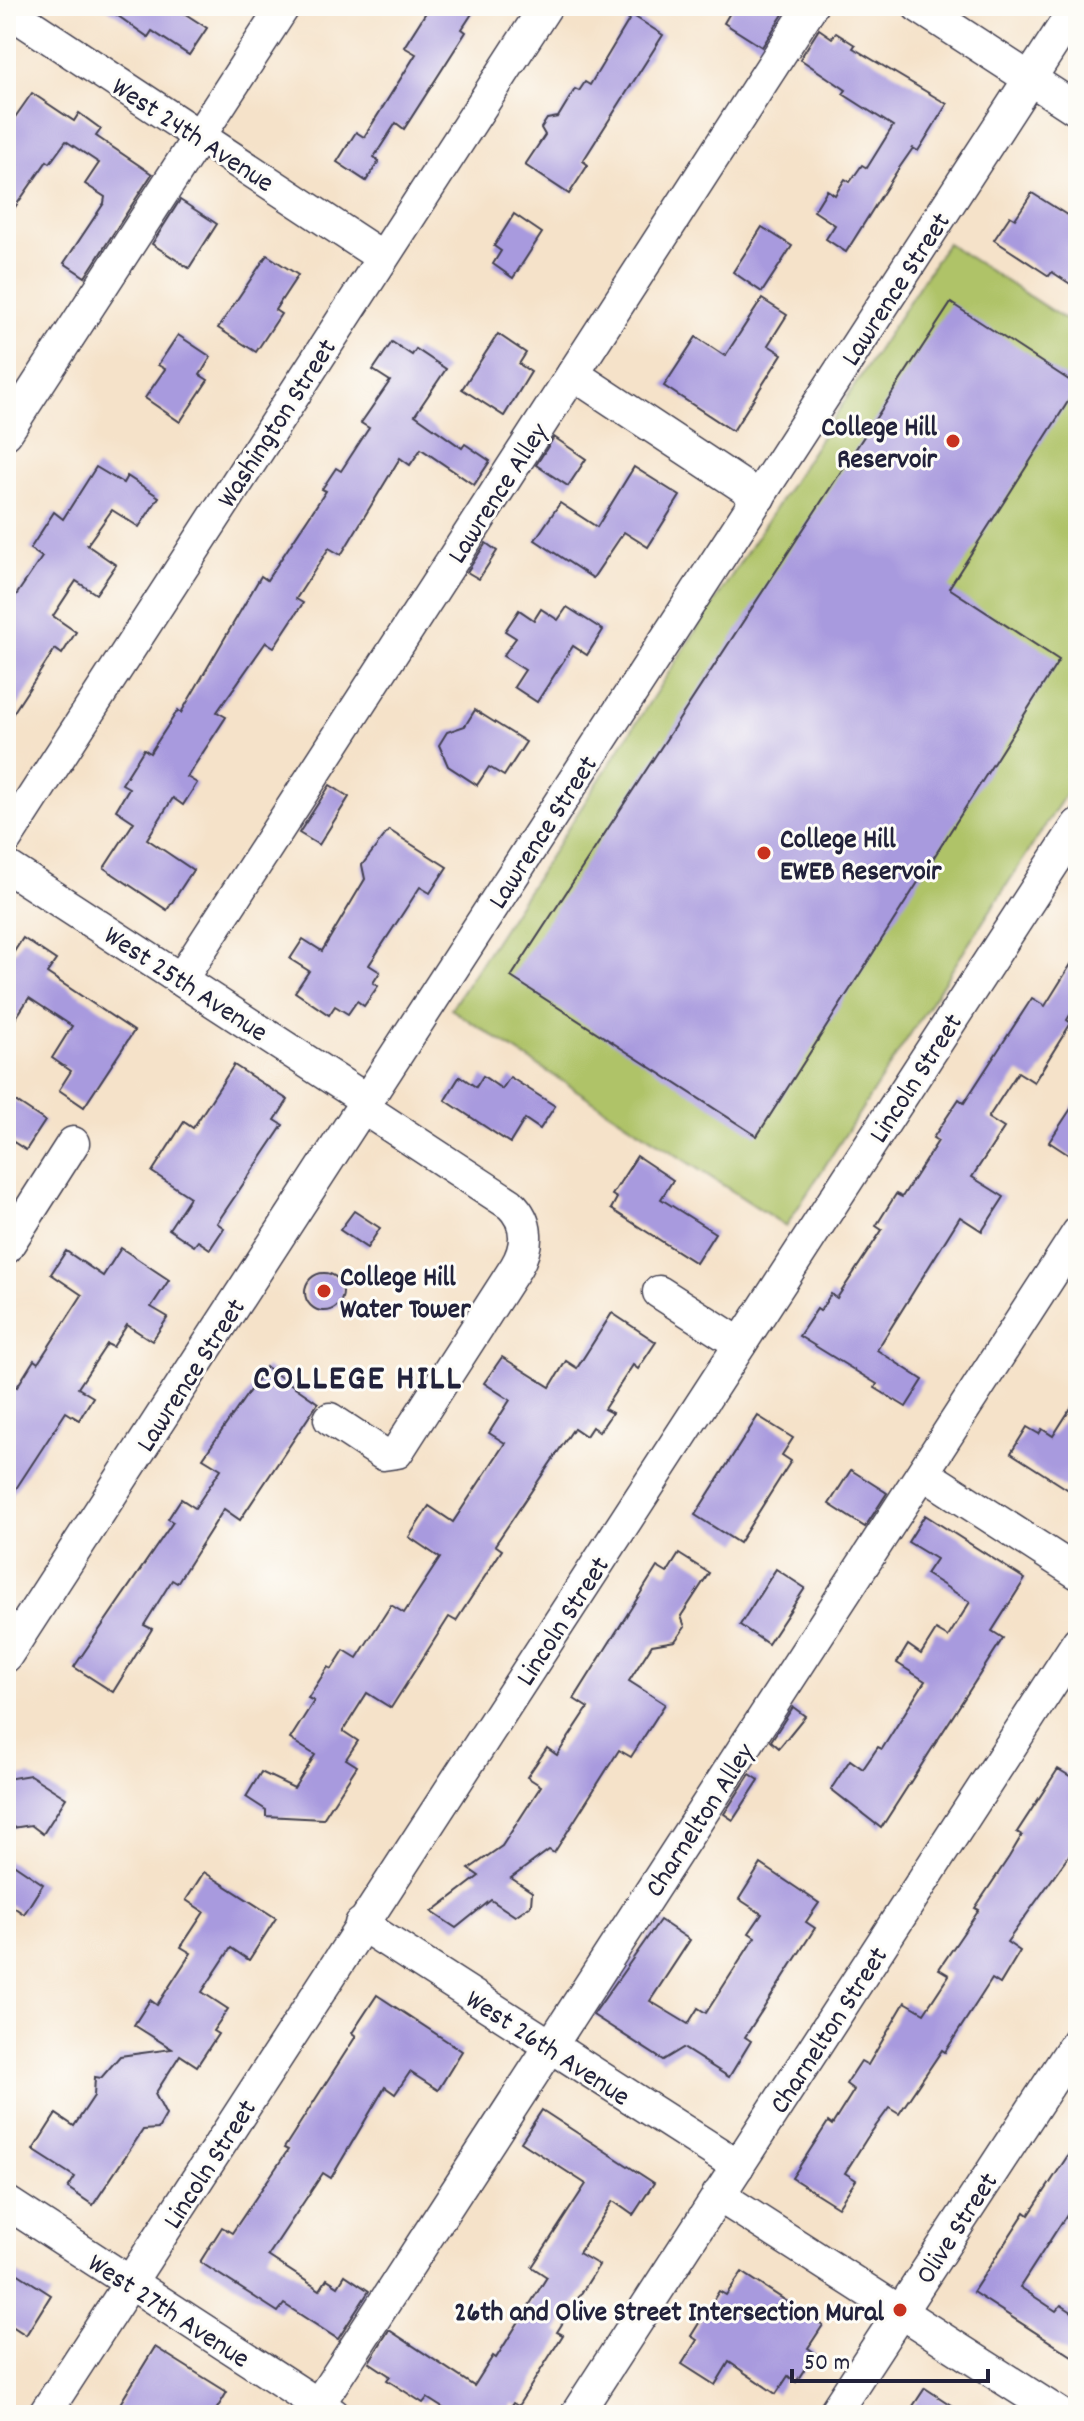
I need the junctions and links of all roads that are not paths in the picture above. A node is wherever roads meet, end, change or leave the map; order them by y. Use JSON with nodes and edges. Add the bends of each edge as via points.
{"nodes":[{"id":1,"x":284,"y":6,"type":"edge"},
{"id":2,"x":546,"y":6,"type":"edge"},
{"id":3,"x":811,"y":6,"type":"edge"},
{"id":4,"x":918,"y":6,"type":"edge"},
{"id":5,"x":1077,"y":6,"type":"edge"},
{"id":6,"x":10,"y":12,"type":"edge"},
{"id":7,"x":1030,"y":79,"type":"junction"},
{"id":8,"x":1078,"y":110,"type":"edge"},
{"id":9,"x":200,"y":138,"type":"junction"},
{"id":10,"x":382,"y":257,"type":"junction"},
{"id":11,"x":573,"y":374,"type":"junction"},
{"id":12,"x":6,"y":433,"type":"edge"},
{"id":13,"x":759,"y":497,"type":"junction"},
{"id":14,"x":1078,"y":825,"type":"edge"},
{"id":15,"x":6,"y":839,"type":"edge"},
{"id":16,"x":6,"y":866,"type":"edge"},
{"id":17,"x":182,"y":978,"type":"junction"},
{"id":18,"x":364,"y":1103,"type":"junction"},
{"id":19,"x":73,"y":1143,"type":"dead end"},
{"id":20,"x":1078,"y":1233,"type":"edge"},
{"id":21,"x":6,"y":1248,"type":"edge"},
{"id":22,"x":659,"y":1292,"type":"dead end"},
{"id":23,"x":740,"y":1344,"type":"junction"},
{"id":24,"x":330,"y":1419,"type":"dead end"},
{"id":25,"x":923,"y":1473,"type":"junction"},
{"id":26,"x":1078,"y":1573,"type":"edge"},
{"id":27,"x":1078,"y":1642,"type":"edge"},
{"id":28,"x":6,"y":1656,"type":"edge"},
{"id":29,"x":361,"y":1924,"type":"junction"},
{"id":30,"x":1078,"y":2040,"type":"edge"},
{"id":31,"x":549,"y":2047,"type":"junction"},
{"id":32,"x":738,"y":2166,"type":"junction"},
{"id":33,"x":718,"y":2195,"type":"junction"},
{"id":34,"x":6,"y":2202,"type":"edge"},
{"id":35,"x":130,"y":2283,"type":"junction"},
{"id":36,"x":900,"y":2310,"type":"junction"},
{"id":37,"x":326,"y":2410,"type":"edge"},
{"id":38,"x":44,"y":2415,"type":"edge"},
{"id":39,"x":576,"y":2415,"type":"edge"},
{"id":40,"x":833,"y":2415,"type":"edge"},
{"id":41,"x":1061,"y":2415,"type":"edge"}],
"edges":[{"from":1,"to":9,"type":"street"},
{"from":2,"to":10,"type":"street","name":"Washington Street"},
{"from":3,"to":11,"type":"street","name":"Lawrence Alley"},
{"from":4,"to":7,"type":"street"},
{"from":5,"to":7,"type":"street","name":"Lawrence Street"},
{"from":6,"to":9,"type":"street","name":"West 24th Avenue"},
{"from":7,"to":8,"type":"street"},
{"from":7,"to":13,"type":"street","name":"Lawrence Street"},
{"from":9,"to":10,"type":"street","name":"West 24th Avenue"},
{"from":9,"to":12,"type":"street"},
{"from":10,"to":15,"type":"street","name":"Washington Street"},
{"from":11,"to":13,"type":"street"},
{"from":11,"to":17,"type":"street","name":"Lawrence Alley"},
{"from":13,"to":18,"type":"street","name":"Lawrence Street"},
{"from":14,"to":23,"type":"street","name":"Lincoln Street"},
{"from":16,"to":17,"type":"street","name":"West 25th Avenue"},
{"from":17,"to":18,"type":"street","name":"West 25th Avenue"},
{"from":18,"to":24,"type":"street","name":"West 25th Avenue","via":[[510,1204],[521,1216],[526,1243],[516,1267],[397,1452],[383,1454]]},
{"from":18,"to":28,"type":"street","name":"Lawrence Street"},
{"from":19,"to":21,"type":"street"},
{"from":20,"to":25,"type":"street","name":"Charnelton Alley"},
{"from":22,"to":23,"type":"street"},
{"from":23,"to":29,"type":"street","name":"Lincoln Street"},
{"from":25,"to":26,"type":"street"},
{"from":25,"to":31,"type":"street","name":"Charnelton Alley"},
{"from":27,"to":32,"type":"street","name":"Charnelton Street"},
{"from":29,"to":31,"type":"street","name":"West 26th Avenue"},
{"from":29,"to":35,"type":"street","name":"Lincoln Street"},
{"from":30,"to":36,"type":"street","name":"Olive Street"},
{"from":31,"to":32,"type":"street","name":"West 26th Avenue"},
{"from":31,"to":37,"type":"street","name":"Charnelton Alley"},
{"from":32,"to":33,"type":"street","name":"Charnelton Street"},
{"from":33,"to":36,"type":"street"},
{"from":33,"to":39,"type":"street","name":"Charnelton Street"},
{"from":34,"to":35,"type":"street","name":"West 27th Avenue"},
{"from":35,"to":37,"type":"street","name":"West 27th Avenue"},
{"from":35,"to":38,"type":"street","name":"Lincoln Street"},
{"from":36,"to":40,"type":"street","name":"Olive Street"},
{"from":36,"to":41,"type":"street"}]}
